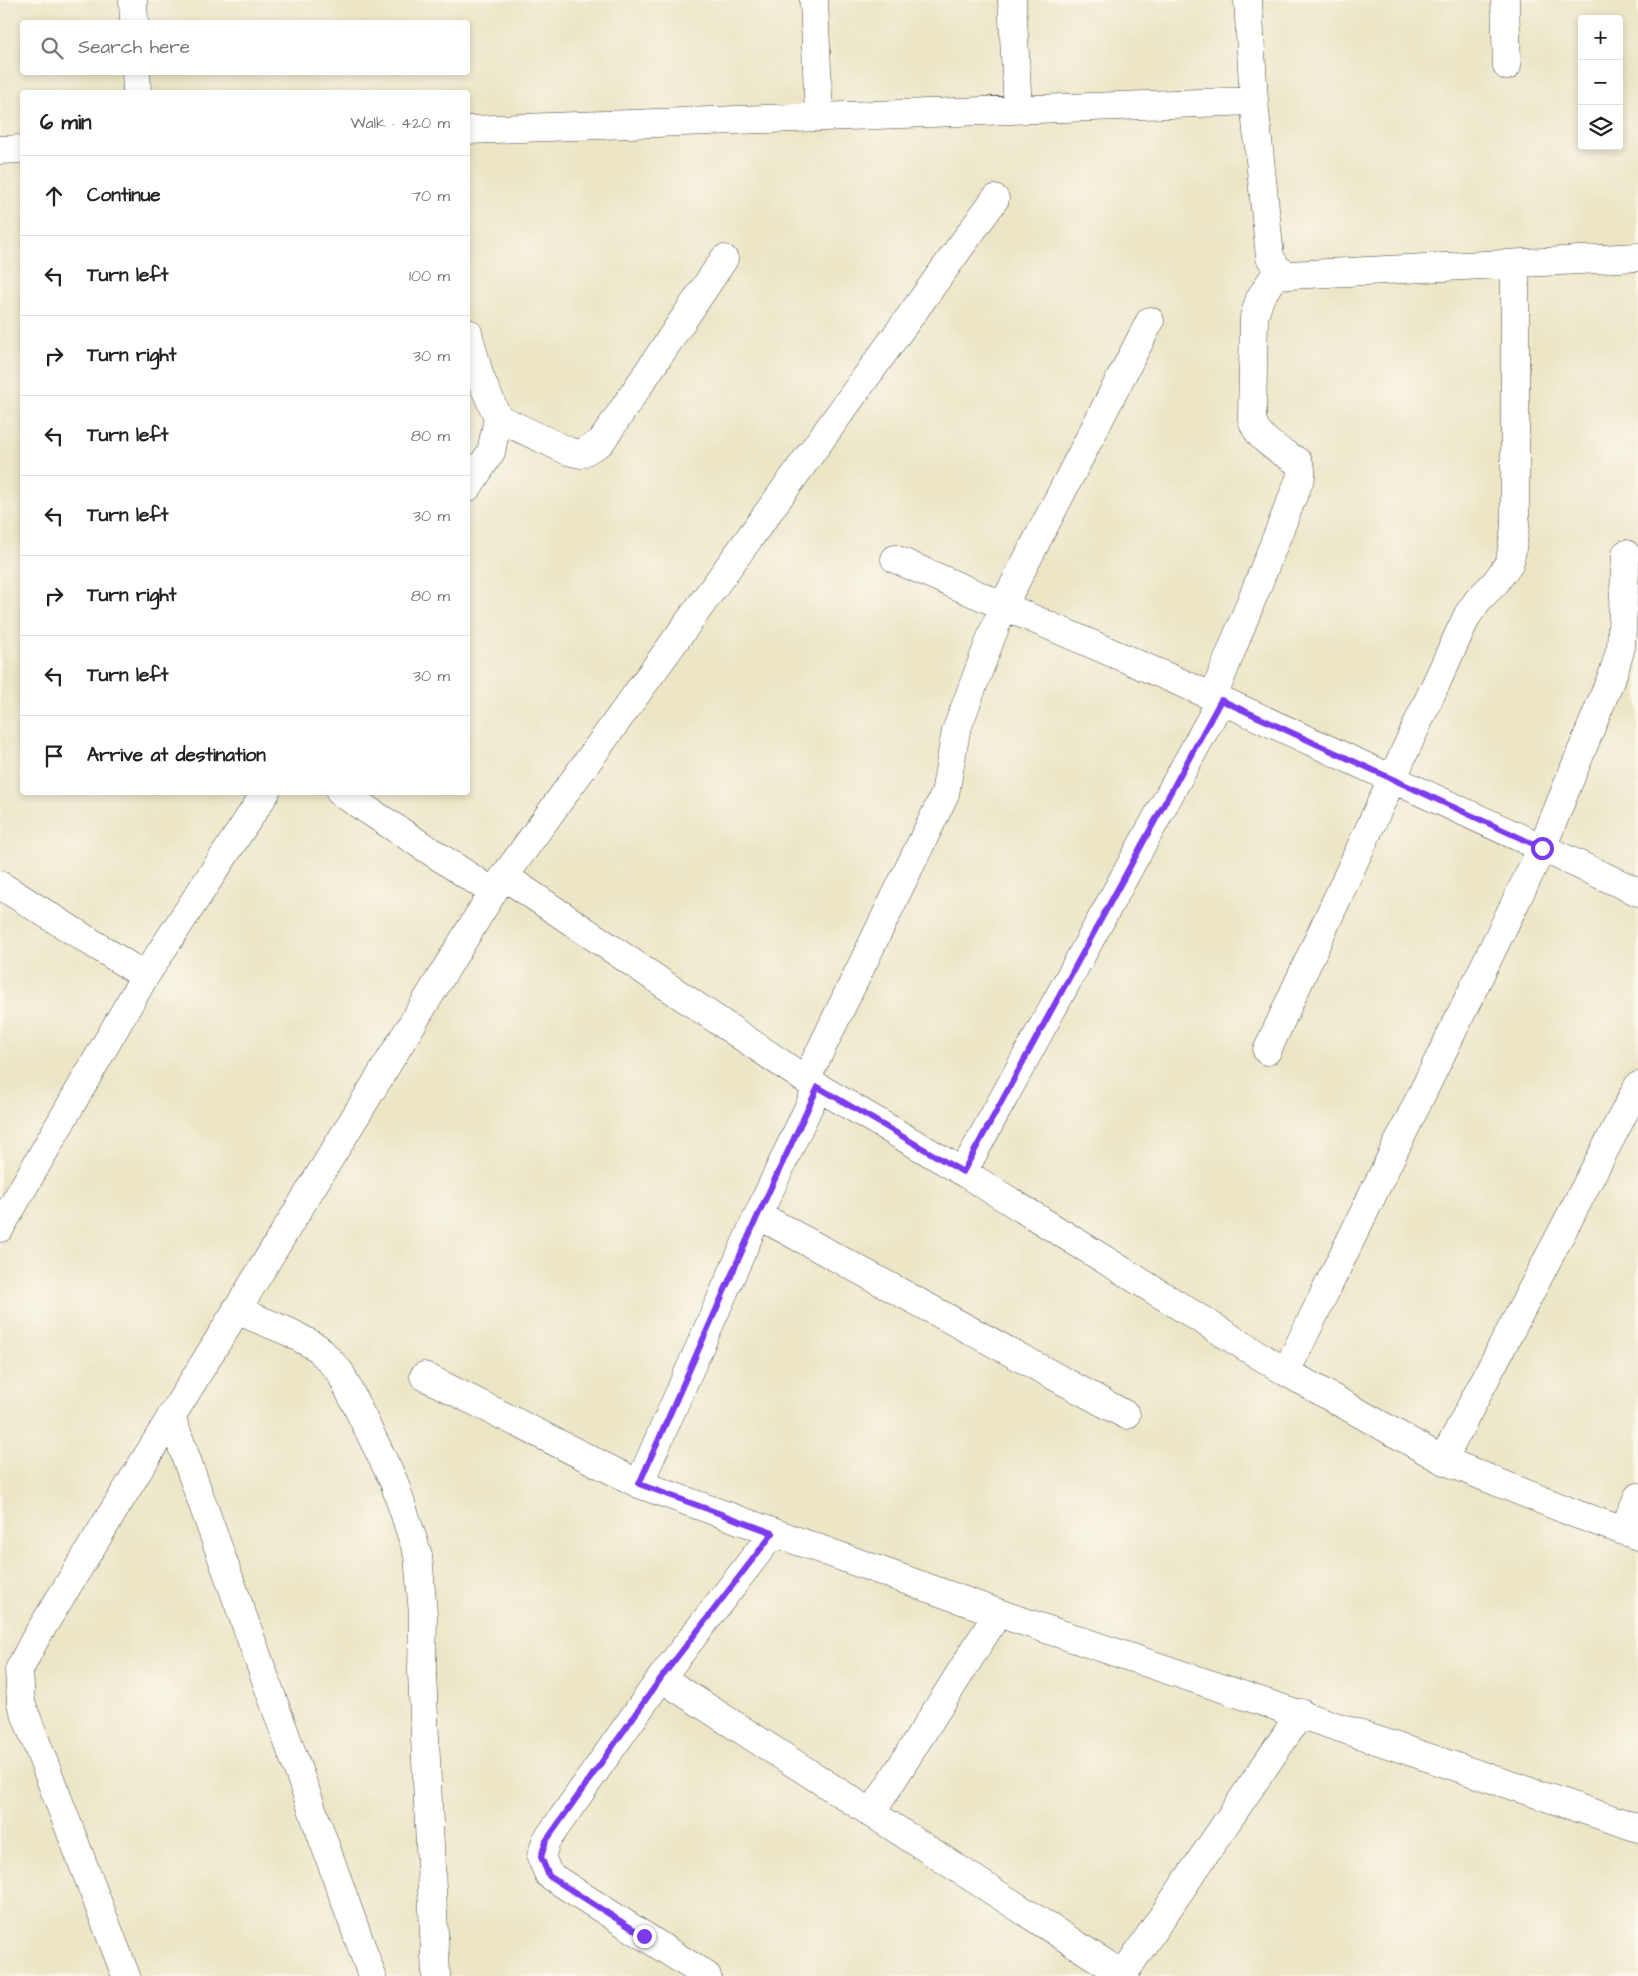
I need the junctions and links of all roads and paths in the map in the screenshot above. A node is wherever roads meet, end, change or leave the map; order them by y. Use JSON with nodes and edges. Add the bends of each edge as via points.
{"nodes":[{"id":1,"x":133,"y":0,"type":"edge"},
{"id":2,"x":814,"y":0,"type":"edge"},
{"id":3,"x":1012,"y":0,"type":"edge"},
{"id":4,"x":1248,"y":0,"type":"edge"},
{"id":5,"x":1505,"y":0,"type":"edge"},
{"id":6,"x":134,"y":20,"type":"edge"},
{"id":7,"x":1507,"y":66,"type":"dead end"},
{"id":8,"x":136,"y":75,"type":"edge"},
{"id":9,"x":136,"y":90,"type":"edge"},
{"id":10,"x":1254,"y":100,"type":"junction"},
{"id":11,"x":1018,"y":109,"type":"junction"},
{"id":12,"x":819,"y":117,"type":"junction"},
{"id":13,"x":470,"y":130,"type":"edge"},
{"id":14,"x":20,"y":149,"type":"edge"},
{"id":15,"x":0,"y":150,"type":"edge"},
{"id":16,"x":995,"y":199,"type":"dead end"},
{"id":17,"x":1638,"y":257,"type":"edge"},
{"id":18,"x":724,"y":258,"type":"dead end"},
{"id":19,"x":1515,"y":264,"type":"junction"},
{"id":20,"x":1278,"y":270,"type":"junction"},
{"id":21,"x":1150,"y":321,"type":"dead end"},
{"id":22,"x":470,"y":340,"type":"edge"},
{"id":23,"x":498,"y":418,"type":"junction"},
{"id":24,"x":470,"y":485,"type":"edge"},
{"id":25,"x":1626,"y":554,"type":"dead end"},
{"id":26,"x":895,"y":559,"type":"dead end"},
{"id":27,"x":1003,"y":606,"type":"junction"},
{"id":28,"x":1217,"y":698,"type":"junction"},
{"id":29,"x":1394,"y":778,"type":"junction"},
{"id":30,"x":264,"y":795,"type":"edge"},
{"id":31,"x":345,"y":795,"type":"edge"},
{"id":32,"x":1542,"y":848,"type":"junction"},
{"id":33,"x":499,"y":884,"type":"junction"},
{"id":34,"x":0,"y":885,"type":"edge"},
{"id":35,"x":1638,"y":892,"type":"edge"},
{"id":36,"x":145,"y":976,"type":"junction"},
{"id":37,"x":1268,"y":1051,"type":"dead end"},
{"id":38,"x":812,"y":1083,"type":"junction"},
{"id":39,"x":1638,"y":1086,"type":"edge"},
{"id":40,"x":963,"y":1172,"type":"junction"},
{"id":41,"x":758,"y":1215,"type":"junction"},
{"id":42,"x":0,"y":1228,"type":"edge"},
{"id":43,"x":236,"y":1310,"type":"junction"},
{"id":44,"x":1286,"y":1372,"type":"junction"},
{"id":45,"x":424,"y":1376,"type":"dead end"},
{"id":46,"x":1126,"y":1415,"type":"dead end"},
{"id":47,"x":171,"y":1416,"type":"junction"},
{"id":48,"x":1443,"y":1460,"type":"junction"},
{"id":49,"x":639,"y":1484,"type":"junction"},
{"id":50,"x":1638,"y":1497,"type":"edge"},
{"id":51,"x":773,"y":1533,"type":"junction"},
{"id":52,"x":1631,"y":1533,"type":"edge"},
{"id":53,"x":998,"y":1613,"type":"junction"},
{"id":54,"x":661,"y":1678,"type":"junction"},
{"id":55,"x":1301,"y":1713,"type":"junction"},
{"id":56,"x":871,"y":1814,"type":"junction"},
{"id":57,"x":1638,"y":1828,"type":"edge"},
{"id":58,"x":126,"y":1976,"type":"edge"},
{"id":59,"x":372,"y":1976,"type":"edge"},
{"id":60,"x":436,"y":1976,"type":"edge"},
{"id":61,"x":707,"y":1976,"type":"edge"},
{"id":62,"x":1124,"y":1976,"type":"edge"}],
"edges":[{"from":1,"to":6,"type":"street"},
{"from":2,"to":12,"type":"street"},
{"from":3,"to":11,"type":"street"},
{"from":4,"to":10,"type":"street"},
{"from":5,"to":7,"type":"street"},
{"from":8,"to":9,"type":"street"},
{"from":10,"to":11,"type":"street"},
{"from":10,"to":20,"type":"street","via":[[1270,257]]},
{"from":11,"to":12,"type":"street"},
{"from":12,"to":13,"type":"street"},
{"from":14,"to":15,"type":"street"},
{"from":16,"to":33,"type":"street"},
{"from":17,"to":19,"type":"street"},
{"from":18,"to":23,"type":"street","via":[[601,442],[580,454]]},
{"from":19,"to":20,"type":"street","via":[[1289,275]]},
{"from":19,"to":29,"type":"street","via":[[1515,527],[1510,562],[1467,616]]},
{"from":20,"to":28,"type":"street","via":[[1260,298],[1254,317],[1252,419],[1260,435],[1298,462],[1301,476]]},
{"from":21,"to":27,"type":"street"},
{"from":22,"to":23,"type":"street","via":[[480,377]]},
{"from":23,"to":24,"type":"street","via":[[491,452]]},
{"from":25,"to":32,"type":"street","via":[[1621,647]]},
{"from":26,"to":27,"type":"street"},
{"from":27,"to":28,"type":"street"},
{"from":27,"to":38,"type":"street","via":[[956,731],[945,794]]},
{"from":28,"to":29,"type":"street"},
{"from":28,"to":40,"type":"street"},
{"from":29,"to":32,"type":"street"},
{"from":29,"to":37,"type":"street"},
{"from":30,"to":36,"type":"street"},
{"from":31,"to":33,"type":"street"},
{"from":32,"to":35,"type":"street"},
{"from":32,"to":44,"type":"street"},
{"from":33,"to":38,"type":"street"},
{"from":33,"to":43,"type":"street"},
{"from":34,"to":36,"type":"street"},
{"from":36,"to":42,"type":"street"},
{"from":38,"to":40,"type":"street"},
{"from":38,"to":41,"type":"street"},
{"from":39,"to":48,"type":"street"},
{"from":40,"to":44,"type":"street"},
{"from":41,"to":46,"type":"street"},
{"from":41,"to":49,"type":"street"},
{"from":43,"to":47,"type":"street"},
{"from":43,"to":60,"type":"street","via":[[318,1348],[340,1372],[394,1482],[418,1555]]},
{"from":44,"to":48,"type":"street"},
{"from":45,"to":49,"type":"street"},
{"from":47,"to":58,"type":"street","via":[[19,1670],[21,1703]]},
{"from":47,"to":59,"type":"street"},
{"from":48,"to":52,"type":"street"},
{"from":49,"to":51,"type":"street"},
{"from":50,"to":52,"type":"street"},
{"from":51,"to":53,"type":"street"},
{"from":51,"to":54,"type":"street"},
{"from":53,"to":55,"type":"street"},
{"from":53,"to":56,"type":"street"},
{"from":54,"to":56,"type":"street"},
{"from":54,"to":61,"type":"street","via":[[546,1841],[541,1857],[549,1876]]},
{"from":55,"to":57,"type":"street"},
{"from":55,"to":62,"type":"street"},
{"from":56,"to":62,"type":"street"}]}
